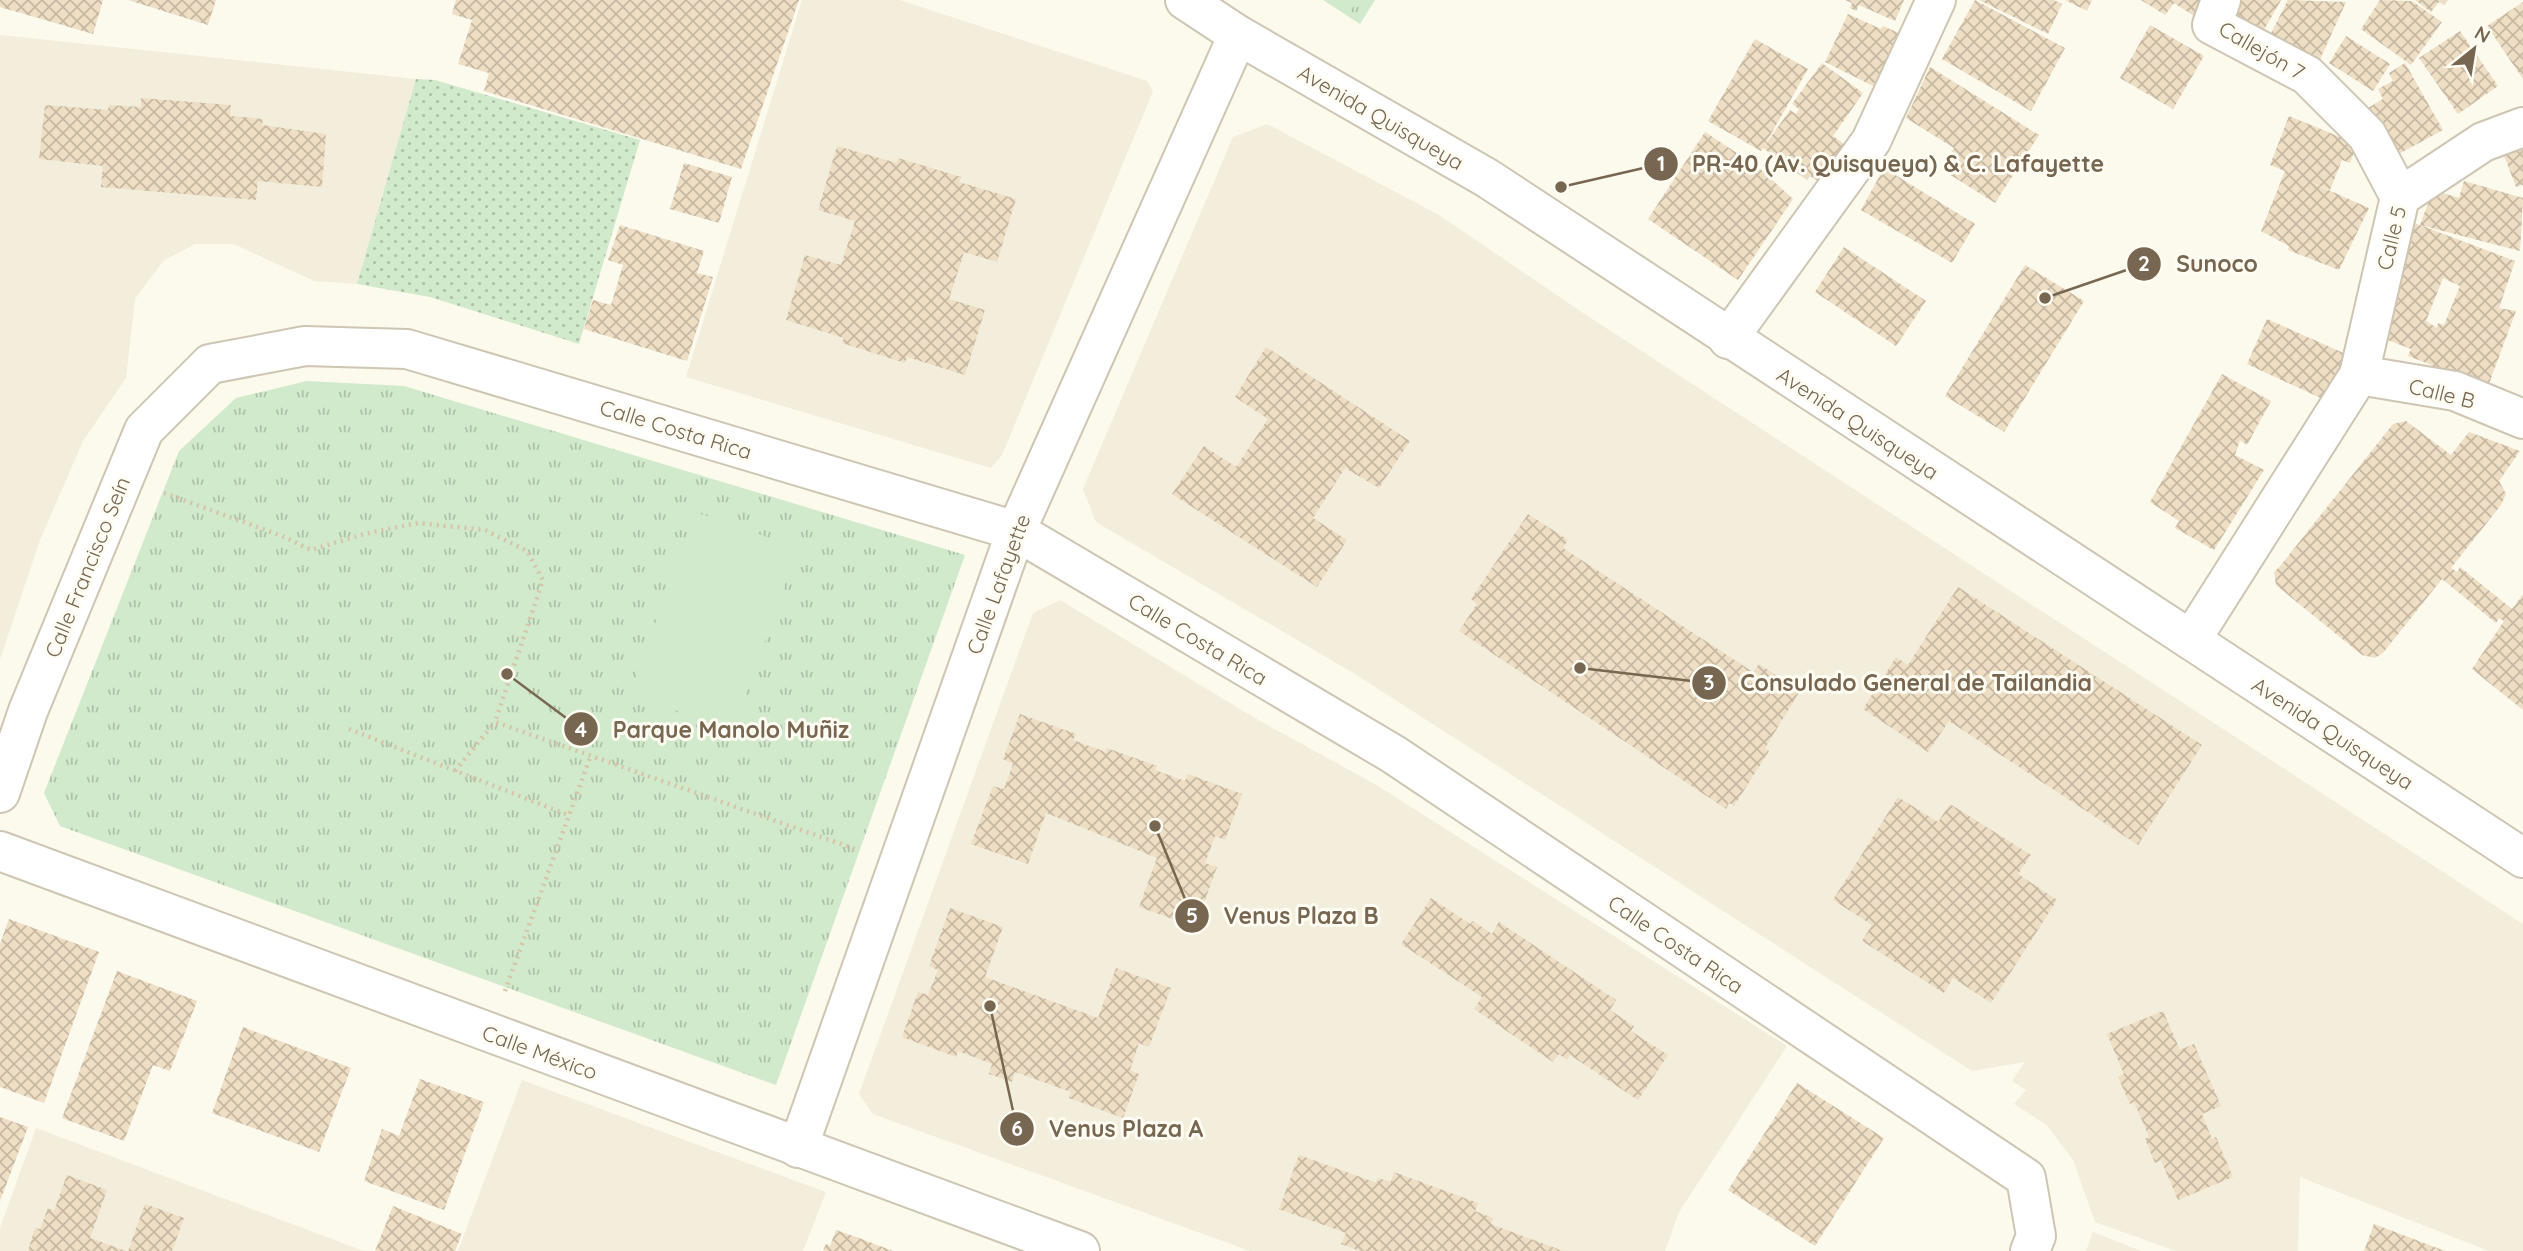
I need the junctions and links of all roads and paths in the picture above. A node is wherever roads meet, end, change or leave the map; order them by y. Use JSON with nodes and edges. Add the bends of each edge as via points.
{"nodes":[{"id":1,"x":1156,"y":0,"type":"edge"},
{"id":2,"x":1936,"y":0,"type":"edge"},
{"id":3,"x":2221,"y":0,"type":"edge"},
{"id":4,"x":1190,"y":4,"type":"edge"},
{"id":5,"x":1238,"y":35,"type":"junction"},
{"id":6,"x":2523,"y":127,"type":"edge"},
{"id":7,"x":2400,"y":197,"type":"junction"},
{"id":8,"x":1728,"y":339,"type":"junction"},
{"id":9,"x":210,"y":364,"type":"joint"},
{"id":10,"x":2359,"y":375,"type":"junction"},
{"id":11,"x":2523,"y":419,"type":"edge"},
{"id":12,"x":124,"y":478,"type":"junction"},
{"id":13,"x":1016,"y":531,"type":"junction"},
{"id":14,"x":2191,"y":640,"type":"junction"},
{"id":15,"x":495,"y":722,"type":"junction"},
{"id":16,"x":349,"y":729,"type":"dead end"},
{"id":17,"x":591,"y":755,"type":"junction"},
{"id":18,"x":455,"y":771,"type":"junction"},
{"id":19,"x":0,"y":793,"type":"edge"},
{"id":20,"x":568,"y":816,"type":"junction"},
{"id":21,"x":0,"y":851,"type":"edge"},
{"id":22,"x":2523,"y":858,"type":"edge"},
{"id":23,"x":898,"y":864,"type":"junction"},
{"id":24,"x":490,"y":1034,"type":"junction"},
{"id":25,"x":798,"y":1148,"type":"junction"},
{"id":26,"x":2033,"y":1243,"type":"edge"},
{"id":27,"x":1080,"y":1251,"type":"edge"}],
"edges":[{"from":1,"to":4,"type":"street","name":"Avenida Quisqueya"},
{"from":2,"to":8,"type":"street","via":[[1871,141]]},
{"from":3,"to":7,"type":"street","name":"Callejón 7","via":[[2212,25],[2307,75],[2367,135]]},
{"from":4,"to":5,"type":"street","name":"Avenida Quisqueya"},
{"from":5,"to":8,"type":"street","name":"Avenida Quisqueya","via":[[1487,178]]},
{"from":5,"to":13,"type":"street","name":"Calle Lafayette"},
{"from":6,"to":7,"type":"street","name":"Calle 5","via":[[2483,142]]},
{"from":7,"to":10,"type":"street","name":"Calle 5"},
{"from":8,"to":14,"type":"street","name":"Avenida Quisqueya"},
{"from":9,"to":12,"type":"street","name":"Calle Francisco Seín","via":[[144,430]]},
{"from":9,"to":13,"type":"street","name":"Calle Costa Rica","via":[[305,346],[407,349]]},
{"from":10,"to":11,"type":"street","name":"Calle B","via":[[2455,391]]},
{"from":10,"to":14,"type":"street","name":"Calle 5"},
{"from":12,"to":15,"type":"path","via":[[311,550],[418,523],[485,530],[527,551],[542,580]]},
{"from":12,"to":19,"type":"street","name":"Calle Francisco Seín","via":[[28,711]]},
{"from":13,"to":23,"type":"street","name":"Calle Lafayette"},
{"from":13,"to":26,"type":"street","name":"Calle Costa Rica","via":[[1393,754],[2026,1178]]},
{"from":14,"to":22,"type":"street","name":"Avenida Quisqueya"},
{"from":15,"to":17,"type":"path"},
{"from":15,"to":18,"type":"path"},
{"from":16,"to":18,"type":"path"},
{"from":17,"to":20,"type":"path"},
{"from":17,"to":23,"type":"path"},
{"from":18,"to":20,"type":"path"},
{"from":20,"to":24,"type":"path"},
{"from":21,"to":24,"type":"street","name":"Calle México"},
{"from":23,"to":25,"type":"street","name":"Calle Lafayette"},
{"from":24,"to":25,"type":"street","name":"Calle México"},
{"from":25,"to":27,"type":"street","name":"Calle México"}]}
